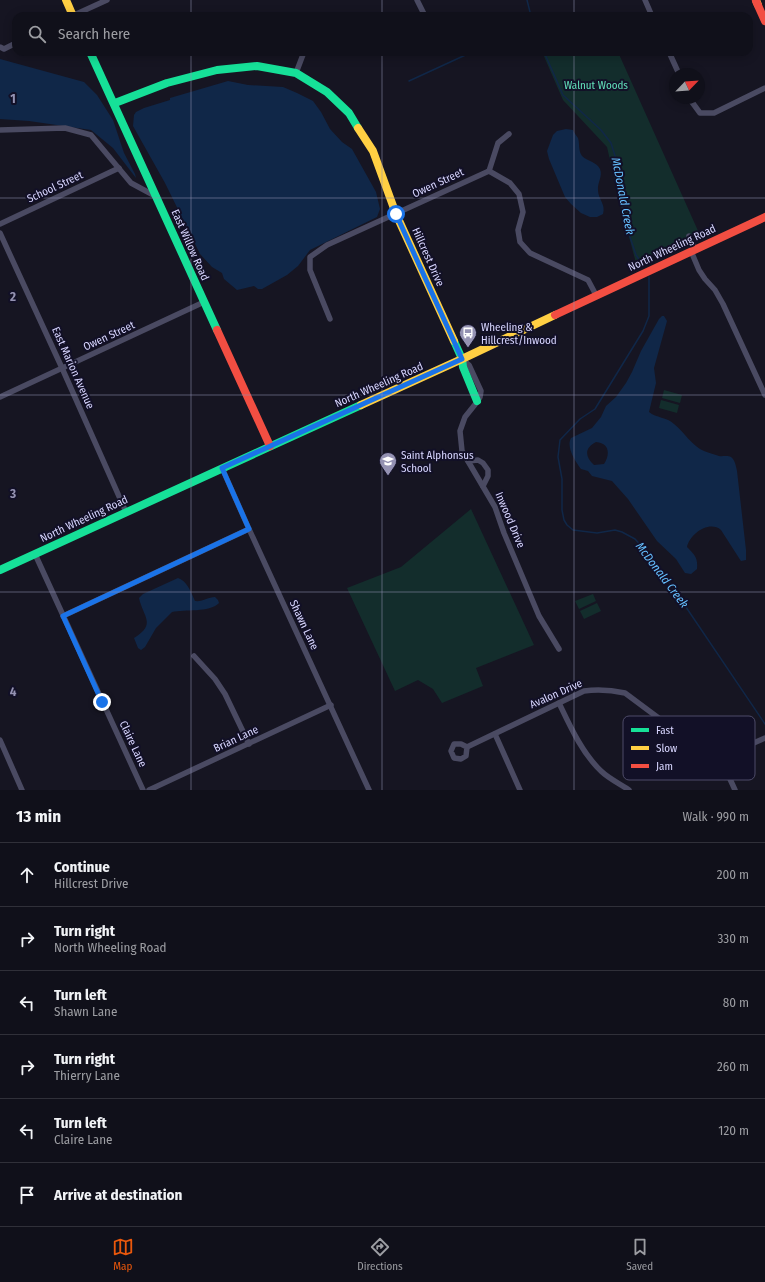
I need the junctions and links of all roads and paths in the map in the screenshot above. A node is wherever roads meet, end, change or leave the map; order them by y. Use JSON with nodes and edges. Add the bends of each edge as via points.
{"nodes":[{"id":1,"x":66,"y":0,"type":"edge"},
{"id":2,"x":106,"y":0,"type":"edge"},
{"id":3,"x":417,"y":0,"type":"edge"},
{"id":4,"x":645,"y":0,"type":"edge"},
{"id":5,"x":759,"y":2,"type":"edge"},
{"id":6,"x":71,"y":12,"type":"edge"},
{"id":7,"x":81,"y":12,"type":"edge"},
{"id":8,"x":423,"y":12,"type":"edge"},
{"id":9,"x":650,"y":12,"type":"edge"},
{"id":10,"x":765,"y":21,"type":"edge"},
{"id":11,"x":12,"y":45,"type":"edge"},
{"id":12,"x":0,"y":47,"type":"edge"},
{"id":13,"x":92,"y":56,"type":"edge"},
{"id":14,"x":302,"y":56,"type":"edge"},
{"id":15,"x":671,"y":56,"type":"edge"},
{"id":16,"x":676,"y":68,"type":"edge"},
{"id":17,"x":296,"y":73,"type":"junction"},
{"id":18,"x":765,"y":88,"type":"edge"},
{"id":19,"x":115,"y":103,"type":"junction"},
{"id":20,"x":693,"y":104,"type":"edge"},
{"id":21,"x":0,"y":130,"type":"edge"},
{"id":22,"x":509,"y":134,"type":"dead end"},
{"id":23,"x":119,"y":168,"type":"junction"},
{"id":24,"x":489,"y":171,"type":"junction"},
{"id":25,"x":157,"y":198,"type":"junction"},
{"id":26,"x":396,"y":214,"type":"junction"},
{"id":27,"x":765,"y":216,"type":"edge"},
{"id":28,"x":0,"y":224,"type":"edge"},
{"id":29,"x":0,"y":233,"type":"edge"},
{"id":30,"x":689,"y":236,"type":"dead end"},
{"id":31,"x":693,"y":250,"type":"junction"},
{"id":32,"x":596,"y":295,"type":"junction"},
{"id":33,"x":204,"y":302,"type":"junction"},
{"id":34,"x":330,"y":319,"type":"dead end"},
{"id":35,"x":462,"y":359,"type":"junction"},
{"id":36,"x":62,"y":368,"type":"junction"},
{"id":37,"x":765,"y":395,"type":"edge"},
{"id":38,"x":0,"y":397,"type":"edge"},
{"id":39,"x":477,"y":401,"type":"joint"},
{"id":40,"x":270,"y":446,"type":"junction"},
{"id":41,"x":468,"y":461,"type":"junction"},
{"id":42,"x":222,"y":468,"type":"junction"},
{"id":43,"x":483,"y":486,"type":"junction"},
{"id":44,"x":126,"y":512,"type":"junction"},
{"id":45,"x":249,"y":529,"type":"junction"},
{"id":46,"x":35,"y":554,"type":"junction"},
{"id":47,"x":0,"y":570,"type":"edge"},
{"id":48,"x":63,"y":616,"type":"junction"},
{"id":49,"x":559,"y":649,"type":"dead end"},
{"id":50,"x":194,"y":656,"type":"dead end"},
{"id":51,"x":559,"y":702,"type":"junction"},
{"id":52,"x":331,"y":705,"type":"junction"},
{"id":53,"x":655,"y":716,"type":"edge"},
{"id":54,"x":495,"y":734,"type":"junction"},
{"id":55,"x":765,"y":738,"type":"edge"},
{"id":56,"x":0,"y":740,"type":"edge"},
{"id":57,"x":755,"y":742,"type":"edge"},
{"id":58,"x":248,"y":744,"type":"junction"},
{"id":59,"x":467,"y":748,"type":"dead end"},
{"id":60,"x":2,"y":749,"type":"edge"},
{"id":61,"x":730,"y":780,"type":"edge"},
{"id":62,"x":22,"y":790,"type":"edge"},
{"id":63,"x":143,"y":790,"type":"edge"},
{"id":64,"x":149,"y":790,"type":"edge"},
{"id":65,"x":369,"y":790,"type":"edge"},
{"id":66,"x":520,"y":790,"type":"edge"},
{"id":67,"x":629,"y":790,"type":"edge"},
{"id":68,"x":735,"y":790,"type":"edge"}],
"edges":[{"from":1,"to":6,"type":"street"},
{"from":2,"to":7,"type":"street"},
{"from":3,"to":8,"type":"street"},
{"from":4,"to":9,"type":"street"},
{"from":5,"to":10,"type":"street"},
{"from":11,"to":12,"type":"street","via":[[4,49]]},
{"from":13,"to":19,"type":"street","name":"East Willow Road"},
{"from":14,"to":17,"type":"street"},
{"from":15,"to":16,"type":"street"},
{"from":17,"to":19,"type":"street","name":"Hillcrest Drive","via":[[257,66],[217,70],[167,83]]},
{"from":17,"to":26,"type":"street","name":"Hillcrest Drive","via":[[327,92],[349,113],[373,151]]},
{"from":18,"to":20,"type":"street","via":[[714,112],[700,113]]},
{"from":19,"to":25,"type":"street","name":"East Willow Road"},
{"from":21,"to":23,"type":"street","via":[[64,128],[91,135]]},
{"from":22,"to":24,"type":"street","via":[[498,143]]},
{"from":23,"to":25,"type":"street","via":[[131,183]]},
{"from":23,"to":28,"type":"street","name":"School Street"},
{"from":24,"to":26,"type":"street","name":"Owen Street"},
{"from":24,"to":32,"type":"street","via":[[510,183],[519,194],[523,212],[518,230],[520,242],[530,253],[588,280]]},
{"from":25,"to":33,"type":"street","name":"East Willow Road"},
{"from":26,"to":34,"type":"street","name":"Owen Street","via":[[327,245],[310,257],[310,270]]},
{"from":26,"to":35,"type":"street","name":"Hillcrest Drive"},
{"from":27,"to":31,"type":"street","name":"North Wheeling Road"},
{"from":29,"to":36,"type":"street","name":"East Marion Avenue"},
{"from":30,"to":31,"type":"street"},
{"from":31,"to":32,"type":"street","name":"North Wheeling Road"},
{"from":31,"to":37,"type":"street","via":[[699,270],[723,304]]},
{"from":32,"to":35,"type":"street","name":"North Wheeling Road"},
{"from":33,"to":36,"type":"street","name":"Owen Street"},
{"from":33,"to":40,"type":"street","name":"East Willow Road"},
{"from":35,"to":39,"type":"street","name":"Inwood Drive"},
{"from":35,"to":40,"type":"street","name":"North Wheeling Road"},
{"from":36,"to":38,"type":"street","name":"Owen Street"},
{"from":36,"to":44,"type":"street","name":"East Marion Avenue"},
{"from":39,"to":41,"type":"street","name":"Inwood Drive","via":[[465,417],[460,431],[462,450]]},
{"from":40,"to":42,"type":"street","name":"North Wheeling Road"},
{"from":41,"to":43,"type":"street","name":"Inwood Drive"},
{"from":41,"to":43,"type":"street","via":[[478,460],[488,470]]},
{"from":42,"to":44,"type":"street","name":"North Wheeling Road"},
{"from":42,"to":45,"type":"street","name":"Shawn Lane"},
{"from":43,"to":49,"type":"street","name":"Inwood Drive","via":[[495,507],[539,616]]},
{"from":44,"to":46,"type":"street","name":"North Wheeling Road"},
{"from":45,"to":48,"type":"street"},
{"from":45,"to":52,"type":"street","name":"Shawn Lane"},
{"from":46,"to":47,"type":"street","name":"North Wheeling Road"},
{"from":46,"to":48,"type":"street","name":"Claire Lane"},
{"from":48,"to":63,"type":"street","name":"Claire Lane"},
{"from":50,"to":58,"type":"street","via":[[225,694]]},
{"from":51,"to":53,"type":"street","name":"Avalon Drive","via":[[584,691],[611,690],[625,694]]},
{"from":51,"to":54,"type":"street","name":"Avalon Drive"},
{"from":51,"to":67,"type":"street","via":[[574,736],[592,760],[601,771]]},
{"from":52,"to":58,"type":"street","name":"Brian Lane"},
{"from":52,"to":65,"type":"street","name":"Shawn Lane"},
{"from":54,"to":59,"type":"street","name":"Avalon Drive"},
{"from":54,"to":66,"type":"street"},
{"from":55,"to":57,"type":"street"},
{"from":56,"to":60,"type":"street"},
{"from":58,"to":64,"type":"street","name":"Brian Lane"},
{"from":60,"to":62,"type":"street"},
{"from":61,"to":68,"type":"street","name":"Avalon Drive"}]}
